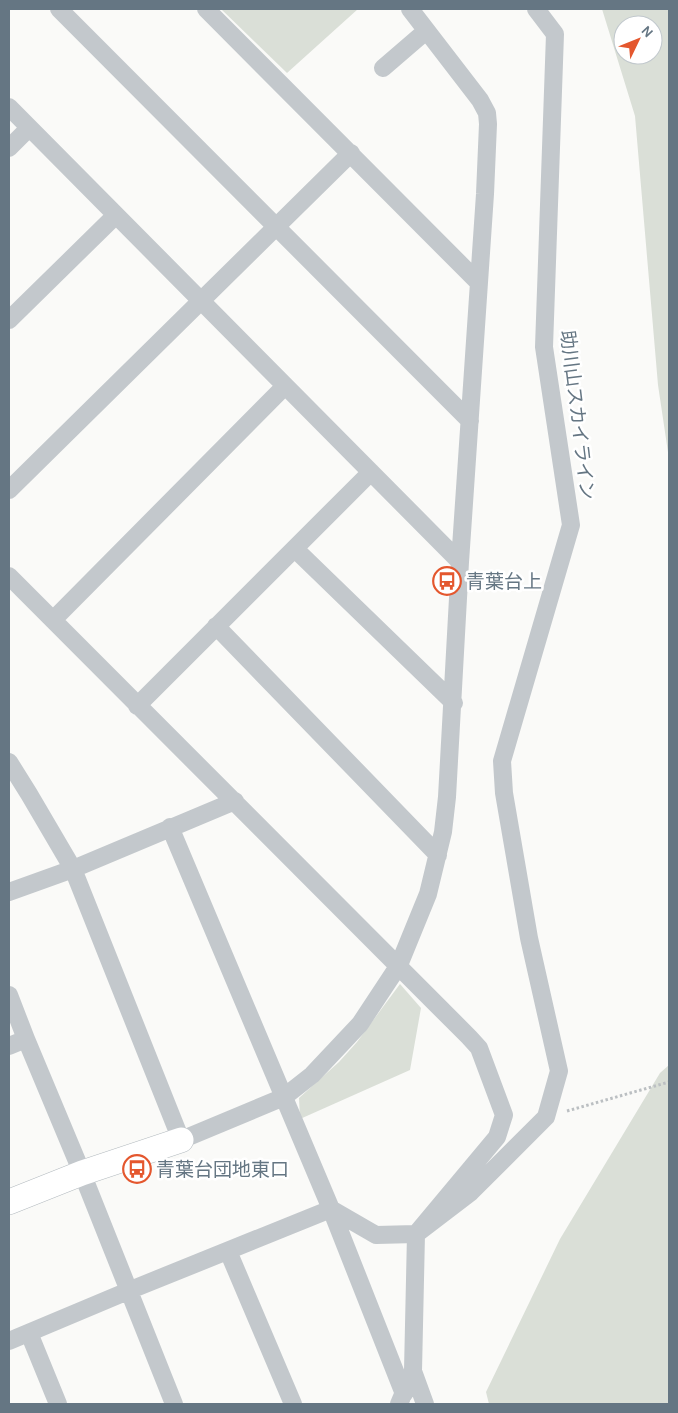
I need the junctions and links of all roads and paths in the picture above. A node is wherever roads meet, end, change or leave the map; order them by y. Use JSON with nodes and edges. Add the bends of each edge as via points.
{"nodes":[{"id":1,"x":58,"y":9,"type":"edge"},
{"id":2,"x":206,"y":9,"type":"edge"},
{"id":3,"x":410,"y":9,"type":"edge"},
{"id":4,"x":536,"y":9,"type":"edge"},
{"id":5,"x":426,"y":31,"type":"junction"},
{"id":6,"x":383,"y":68,"type":"dead end"},
{"id":7,"x":9,"y":108,"type":"edge"},
{"id":8,"x":29,"y":128,"type":"junction"},
{"id":9,"x":9,"y":148,"type":"edge"},
{"id":10,"x":351,"y":154,"type":"junction"},
{"id":11,"x":116,"y":215,"type":"junction"},
{"id":12,"x":275,"y":227,"type":"junction"},
{"id":13,"x":479,"y":283,"type":"junction"},
{"id":14,"x":201,"y":300,"type":"junction"},
{"id":15,"x":9,"y":320,"type":"edge"},
{"id":16,"x":285,"y":386,"type":"junction"},
{"id":17,"x":470,"y":421,"type":"junction"},
{"id":18,"x":371,"y":472,"type":"junction"},
{"id":19,"x":9,"y":490,"type":"edge"},
{"id":20,"x":294,"y":549,"type":"junction"},
{"id":21,"x":460,"y":562,"type":"junction"},
{"id":22,"x":9,"y":576,"type":"edge"},
{"id":23,"x":53,"y":620,"type":"junction"},
{"id":24,"x":216,"y":626,"type":"junction"},
{"id":25,"x":454,"y":703,"type":"junction"},
{"id":26,"x":137,"y":706,"type":"junction"},
{"id":27,"x":9,"y":762,"type":"edge"},
{"id":28,"x":234,"y":801,"type":"junction"},
{"id":29,"x":170,"y":827,"type":"junction"},
{"id":30,"x":438,"y":855,"type":"junction"},
{"id":31,"x":73,"y":869,"type":"junction"},
{"id":32,"x":9,"y":892,"type":"edge"},
{"id":33,"x":399,"y":965,"type":"junction"},
{"id":34,"x":9,"y":995,"type":"edge"},
{"id":35,"x":26,"y":1039,"type":"junction"},
{"id":36,"x":9,"y":1046,"type":"edge"},
{"id":37,"x":669,"y":1082,"type":"edge"},
{"id":38,"x":284,"y":1097,"type":"junction"},
{"id":39,"x":546,"y":1117,"type":"junction"},
{"id":40,"x":181,"y":1140,"type":"junction"},
{"id":41,"x":82,"y":1173,"type":"junction"},
{"id":42,"x":9,"y":1202,"type":"edge"},
{"id":43,"x":331,"y":1209,"type":"junction"},
{"id":44,"x":416,"y":1234,"type":"junction"},
{"id":45,"x":228,"y":1251,"type":"junction"},
{"id":46,"x":128,"y":1290,"type":"junction"},
{"id":47,"x":29,"y":1333,"type":"junction"},
{"id":48,"x":9,"y":1341,"type":"edge"},
{"id":49,"x":413,"y":1371,"type":"junction"},
{"id":50,"x":402,"y":1399,"type":"edge"},
{"id":51,"x":58,"y":1404,"type":"edge"},
{"id":52,"x":174,"y":1404,"type":"edge"},
{"id":53,"x":293,"y":1404,"type":"edge"},
{"id":54,"x":425,"y":1404,"type":"edge"}],
"edges":[{"from":1,"to":12,"type":"street"},
{"from":2,"to":10,"type":"street"},
{"from":3,"to":5,"type":"street"},
{"from":4,"to":39,"type":"street","name":"助川山スカイライン","via":[[555,34],[544,347],[571,525],[502,760],[504,793],[529,938],[558,1072]]},
{"from":5,"to":6,"type":"street"},
{"from":5,"to":13,"type":"street","via":[[487,113]]},
{"from":7,"to":8,"type":"street"},
{"from":8,"to":9,"type":"street"},
{"from":8,"to":11,"type":"street"},
{"from":10,"to":12,"type":"street"},
{"from":10,"to":13,"type":"street"},
{"from":11,"to":14,"type":"street"},
{"from":11,"to":15,"type":"street"},
{"from":12,"to":14,"type":"street"},
{"from":12,"to":17,"type":"street"},
{"from":13,"to":17,"type":"street"},
{"from":14,"to":16,"type":"street"},
{"from":14,"to":19,"type":"street"},
{"from":16,"to":18,"type":"street"},
{"from":16,"to":23,"type":"street"},
{"from":17,"to":21,"type":"street"},
{"from":18,"to":20,"type":"street"},
{"from":18,"to":21,"type":"street"},
{"from":20,"to":24,"type":"street"},
{"from":20,"to":25,"type":"street"},
{"from":21,"to":25,"type":"street"},
{"from":22,"to":23,"type":"street"},
{"from":23,"to":26,"type":"street"},
{"from":24,"to":26,"type":"street"},
{"from":24,"to":30,"type":"street"},
{"from":25,"to":30,"type":"street","via":[[447,797]]},
{"from":26,"to":28,"type":"street"},
{"from":27,"to":31,"type":"street"},
{"from":28,"to":29,"type":"street"},
{"from":28,"to":33,"type":"street"},
{"from":29,"to":31,"type":"street"},
{"from":29,"to":38,"type":"street"},
{"from":30,"to":33,"type":"street","via":[[428,894]]},
{"from":31,"to":32,"type":"street"},
{"from":31,"to":40,"type":"street"},
{"from":33,"to":38,"type":"street","via":[[360,1024],[312,1075]]},
{"from":33,"to":44,"type":"street","via":[[479,1048],[504,1115],[497,1137]]},
{"from":34,"to":35,"type":"street"},
{"from":35,"to":36,"type":"street"},
{"from":35,"to":41,"type":"street"},
{"from":37,"to":39,"type":"path"},
{"from":38,"to":40,"type":"street"},
{"from":38,"to":43,"type":"street"},
{"from":39,"to":44,"type":"street","via":[[471,1192]]},
{"from":40,"to":41,"type":"street"},
{"from":41,"to":42,"type":"street"},
{"from":41,"to":46,"type":"street"},
{"from":43,"to":44,"type":"street","via":[[376,1235]]},
{"from":43,"to":45,"type":"street"},
{"from":43,"to":50,"type":"street"},
{"from":44,"to":49,"type":"street"},
{"from":45,"to":46,"type":"street"},
{"from":45,"to":53,"type":"street"},
{"from":46,"to":47,"type":"street"},
{"from":46,"to":52,"type":"street"},
{"from":47,"to":48,"type":"street"},
{"from":47,"to":51,"type":"street"},
{"from":49,"to":50,"type":"street"},
{"from":49,"to":54,"type":"street"}]}
